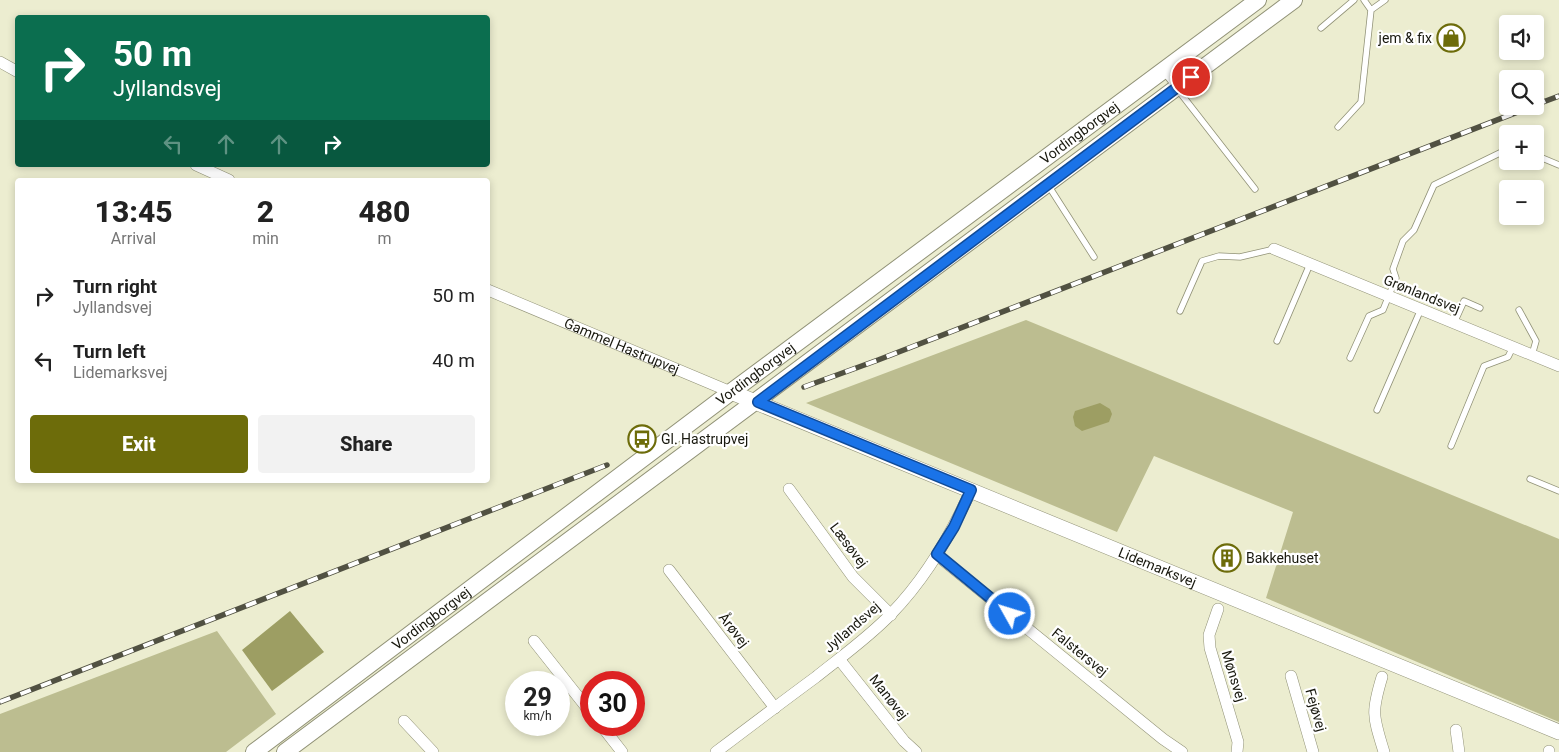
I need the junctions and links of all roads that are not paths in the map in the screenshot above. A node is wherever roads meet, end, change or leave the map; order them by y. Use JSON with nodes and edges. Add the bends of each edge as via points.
{"nodes":[{"id":1,"x":1258,"y":0,"type":"edge"},
{"id":2,"x":1294,"y":0,"type":"edge"},
{"id":3,"x":1354,"y":0,"type":"edge"},
{"id":4,"x":1364,"y":0,"type":"edge"},
{"id":5,"x":1384,"y":0,"type":"edge"},
{"id":6,"x":1372,"y":10,"type":"junction"},
{"id":7,"x":1321,"y":28,"type":"dead end"},
{"id":8,"x":0,"y":62,"type":"edge"},
{"id":9,"x":15,"y":70,"type":"edge"},
{"id":10,"x":1163,"y":71,"type":"junction"},
{"id":11,"x":1176,"y":88,"type":"junction"},
{"id":12,"x":1338,"y":127,"type":"dead end"},
{"id":13,"x":1499,"y":153,"type":"edge"},
{"id":14,"x":1544,"y":159,"type":"edge"},
{"id":15,"x":1559,"y":165,"type":"edge"},
{"id":16,"x":200,"y":167,"type":"edge"},
{"id":17,"x":225,"y":178,"type":"edge"},
{"id":18,"x":1048,"y":185,"type":"junction"},
{"id":19,"x":1255,"y":189,"type":"dead end"},
{"id":20,"x":1274,"y":249,"type":"joint"},
{"id":21,"x":1094,"y":257,"type":"dead end"},
{"id":22,"x":1310,"y":264,"type":"junction"},
{"id":23,"x":490,"y":291,"type":"edge"},
{"id":24,"x":1389,"y":296,"type":"junction"},
{"id":25,"x":1480,"y":308,"type":"dead end"},
{"id":26,"x":1420,"y":309,"type":"junction"},
{"id":27,"x":1519,"y":310,"type":"dead end"},
{"id":28,"x":1180,"y":311,"type":"dead end"},
{"id":29,"x":1454,"y":323,"type":"junction"},
{"id":30,"x":1277,"y":341,"type":"dead end"},
{"id":31,"x":1513,"y":347,"type":"junction"},
{"id":32,"x":1532,"y":355,"type":"junction"},
{"id":33,"x":1350,"y":358,"type":"dead end"},
{"id":34,"x":1559,"y":366,"type":"edge"},
{"id":35,"x":731,"y":392,"type":"junction"},
{"id":36,"x":758,"y":402,"type":"junction"},
{"id":37,"x":1377,"y":410,"type":"dead end"},
{"id":38,"x":1451,"y":446,"type":"dead end"},
{"id":39,"x":1530,"y":479,"type":"dead end"},
{"id":40,"x":789,"y":489,"type":"dead end"},
{"id":41,"x":971,"y":490,"type":"junction"},
{"id":42,"x":1559,"y":491,"type":"edge"},
{"id":43,"x":937,"y":554,"type":"junction"},
{"id":44,"x":669,"y":570,"type":"dead end"},
{"id":45,"x":1218,"y":609,"type":"dead end"},
{"id":46,"x":891,"y":614,"type":"junction"},
{"id":47,"x":534,"y":641,"type":"dead end"},
{"id":48,"x":839,"y":659,"type":"junction"},
{"id":49,"x":1290,"y":676,"type":"dead end"},
{"id":50,"x":1382,"y":677,"type":"dead end"},
{"id":51,"x":580,"y":699,"type":"edge"},
{"id":52,"x":775,"y":708,"type":"junction"},
{"id":53,"x":404,"y":720,"type":"dead end"},
{"id":54,"x":1456,"y":730,"type":"dead end"},
{"id":55,"x":1559,"y":732,"type":"edge"},
{"id":56,"x":610,"y":736,"type":"edge"},
{"id":57,"x":719,"y":751,"type":"edge"},
{"id":58,"x":254,"y":752,"type":"edge"},
{"id":59,"x":285,"y":752,"type":"edge"},
{"id":60,"x":433,"y":752,"type":"edge"},
{"id":61,"x":622,"y":752,"type":"edge"},
{"id":62,"x":916,"y":752,"type":"edge"},
{"id":63,"x":1182,"y":752,"type":"edge"},
{"id":64,"x":1237,"y":752,"type":"edge"},
{"id":65,"x":1313,"y":752,"type":"edge"},
{"id":66,"x":1384,"y":752,"type":"edge"},
{"id":67,"x":1459,"y":752,"type":"edge"}],
"edges":[{"from":1,"to":10,"type":"main road","name":"Vordingborgvej"},
{"from":2,"to":11,"type":"main road","name":"Vordingborgvej"},
{"from":3,"to":7,"type":"lane"},
{"from":4,"to":6,"type":"lane"},
{"from":5,"to":6,"type":"lane"},
{"from":6,"to":12,"type":"lane","via":[[1361,102]]},
{"from":8,"to":9,"type":"street"},
{"from":10,"to":11,"type":"lane"},
{"from":10,"to":35,"type":"main road","name":"Vordingborgvej"},
{"from":11,"to":18,"type":"main road","name":"Vordingborgvej"},
{"from":11,"to":19,"type":"lane"},
{"from":13,"to":24,"type":"lane","via":[[1434,185],[1414,230],[1403,241],[1392,269],[1396,278]]},
{"from":14,"to":15,"type":"lane"},
{"from":16,"to":17,"type":"street"},
{"from":18,"to":21,"type":"lane","name":"Vordingborgvej"},
{"from":18,"to":36,"type":"main road","name":"Vordingborgvej"},
{"from":20,"to":22,"type":"street","name":"Grønlandsvej"},
{"from":20,"to":28,"type":"lane","via":[[1202,261]]},
{"from":22,"to":24,"type":"street","name":"Grønlandsvej"},
{"from":22,"to":30,"type":"lane"},
{"from":23,"to":35,"type":"street","name":"Gammel Hastrupvej"},
{"from":24,"to":26,"type":"street","name":"Grønlandsvej"},
{"from":24,"to":33,"type":"lane","via":[[1383,310],[1369,316]]},
{"from":25,"to":29,"type":"lane","via":[[1464,302]]},
{"from":26,"to":29,"type":"street","name":"Grønlandsvej"},
{"from":26,"to":37,"type":"lane"},
{"from":27,"to":32,"type":"lane","via":[[1536,341]]},
{"from":29,"to":31,"type":"street","name":"Grønlandsvej"},
{"from":31,"to":32,"type":"street","name":"Grønlandsvej"},
{"from":31,"to":38,"type":"lane","via":[[1508,356],[1484,366]]},
{"from":32,"to":34,"type":"street","name":"Grønlandsvej"},
{"from":35,"to":36,"type":"street","name":"Gammel Hastrupvej"},
{"from":35,"to":58,"type":"main road","name":"Vordingborgvej"},
{"from":36,"to":41,"type":"street","name":"Lidemarksvej"},
{"from":36,"to":59,"type":"main road","name":"Vordingborgvej"},
{"from":39,"to":42,"type":"lane"},
{"from":40,"to":46,"type":"street","name":"Læsøvej","via":[[853,577]]},
{"from":41,"to":43,"type":"street","name":"Jyllandsvej"},
{"from":41,"to":55,"type":"street","name":"Lidemarksvej"},
{"from":43,"to":46,"type":"street","name":"Jyllandsvej"},
{"from":43,"to":63,"type":"street","name":"Falstersvej"},
{"from":44,"to":52,"type":"street","name":"Årøvej"},
{"from":45,"to":64,"type":"street","name":"Mønsvej","via":[[1209,635],[1210,648],[1238,742]]},
{"from":46,"to":48,"type":"street","name":"Jyllandsvej"},
{"from":47,"to":51,"type":"street"},
{"from":48,"to":52,"type":"street","name":"Jyllandsvej"},
{"from":48,"to":62,"type":"street","name":"Manøvej"},
{"from":49,"to":65,"type":"street","name":"Fejøvej"},
{"from":50,"to":66,"type":"street","via":[[1373,707],[1374,722]]},
{"from":52,"to":57,"type":"street","name":"Jyllandsvej"},
{"from":53,"to":60,"type":"street"},
{"from":54,"to":67,"type":"street"},
{"from":56,"to":61,"type":"street"}]}
